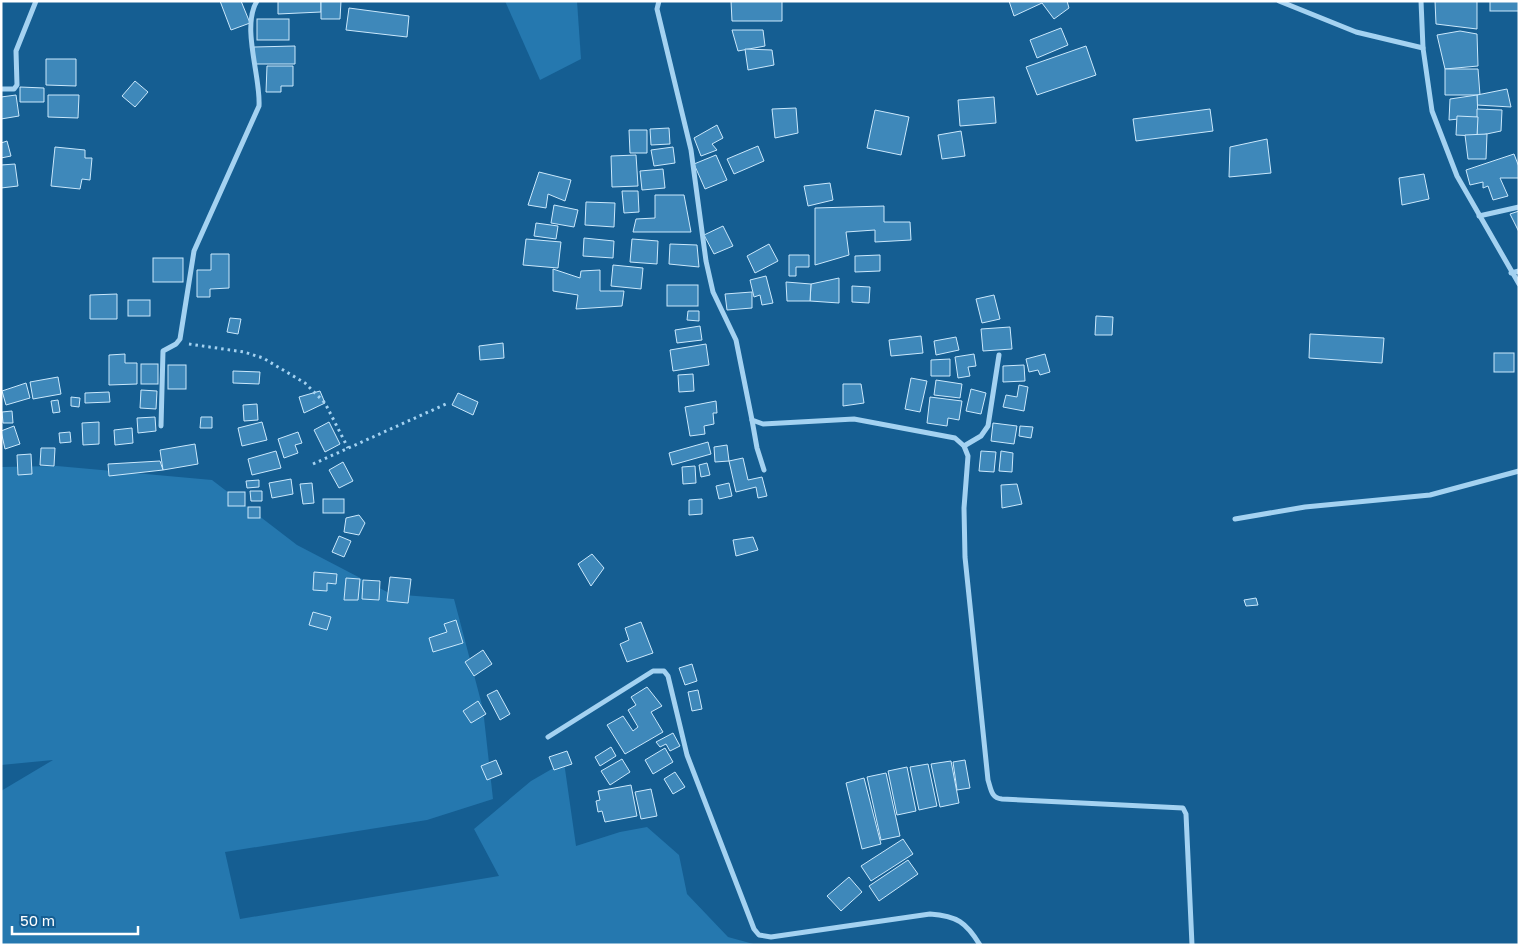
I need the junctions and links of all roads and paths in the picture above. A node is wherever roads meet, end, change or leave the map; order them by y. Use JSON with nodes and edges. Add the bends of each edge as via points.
{"nodes":[{"id":1,"x":36,"y":1,"type":"edge"},
{"id":2,"x":257,"y":1,"type":"edge"},
{"id":3,"x":1279,"y":1,"type":"edge"},
{"id":4,"x":1421,"y":1,"type":"edge"},
{"id":5,"x":658,"y":2,"type":"edge"},
{"id":6,"x":1423,"y":48,"type":"junction"},
{"id":7,"x":1,"y":89,"type":"edge"},
{"id":8,"x":1519,"y":207,"type":"edge"},
{"id":9,"x":1479,"y":216,"type":"junction"},
{"id":10,"x":1519,"y":271,"type":"edge"},
{"id":11,"x":1512,"y":273,"type":"junction"},
{"id":12,"x":1519,"y":284,"type":"edge"},
{"id":13,"x":178,"y":342,"type":"junction"},
{"id":14,"x":999,"y":355,"type":"dead end"},
{"id":15,"x":446,"y":404,"type":"dead end"},
{"id":16,"x":752,"y":420,"type":"junction"},
{"id":17,"x":161,"y":426,"type":"dead end"},
{"id":18,"x":964,"y":446,"type":"junction"},
{"id":19,"x":348,"y":448,"type":"junction"},
{"id":20,"x":313,"y":464,"type":"dead end"},
{"id":21,"x":764,"y":470,"type":"dead end"},
{"id":22,"x":1519,"y":471,"type":"edge"},
{"id":23,"x":1235,"y":520,"type":"dead end"},
{"id":24,"x":548,"y":737,"type":"dead end"},
{"id":25,"x":980,"y":945,"type":"edge"},
{"id":26,"x":1192,"y":945,"type":"edge"}],
"edges":[{"from":1,"to":7,"type":"street","via":[[16,50],[18,85],[14,89]]},
{"from":2,"to":13,"type":"street","via":[[251,23],[259,106],[194,251]]},
{"from":3,"to":6,"type":"street","via":[[1356,32]]},
{"from":4,"to":6,"type":"street"},
{"from":5,"to":16,"type":"street","via":[[691,150],[706,261],[713,292],[736,340]]},
{"from":6,"to":9,"type":"street","via":[[1432,111],[1457,176]]},
{"from":8,"to":9,"type":"street"},
{"from":9,"to":11,"type":"street"},
{"from":10,"to":11,"type":"street"},
{"from":11,"to":12,"type":"street"},
{"from":13,"to":17,"type":"street","via":[[165,348],[162,354]]},
{"from":13,"to":19,"type":"path","via":[[244,352],[287,371],[325,403]]},
{"from":14,"to":18,"type":"street","via":[[988,426],[982,436]]},
{"from":15,"to":19,"type":"path"},
{"from":16,"to":18,"type":"street","via":[[763,424],[854,419],[955,438]]},
{"from":16,"to":21,"type":"street"},
{"from":18,"to":26,"type":"street","via":[[968,456],[965,557],[991,792],[999,799],[1183,808],[1190,864]]},
{"from":19,"to":20,"type":"path"},
{"from":22,"to":23,"type":"street","via":[[1430,495],[1305,507]]},
{"from":24,"to":25,"type":"street","via":[[653,671],[664,671],[668,676],[687,756],[759,935],[771,937],[930,914],[960,920]]}]}
